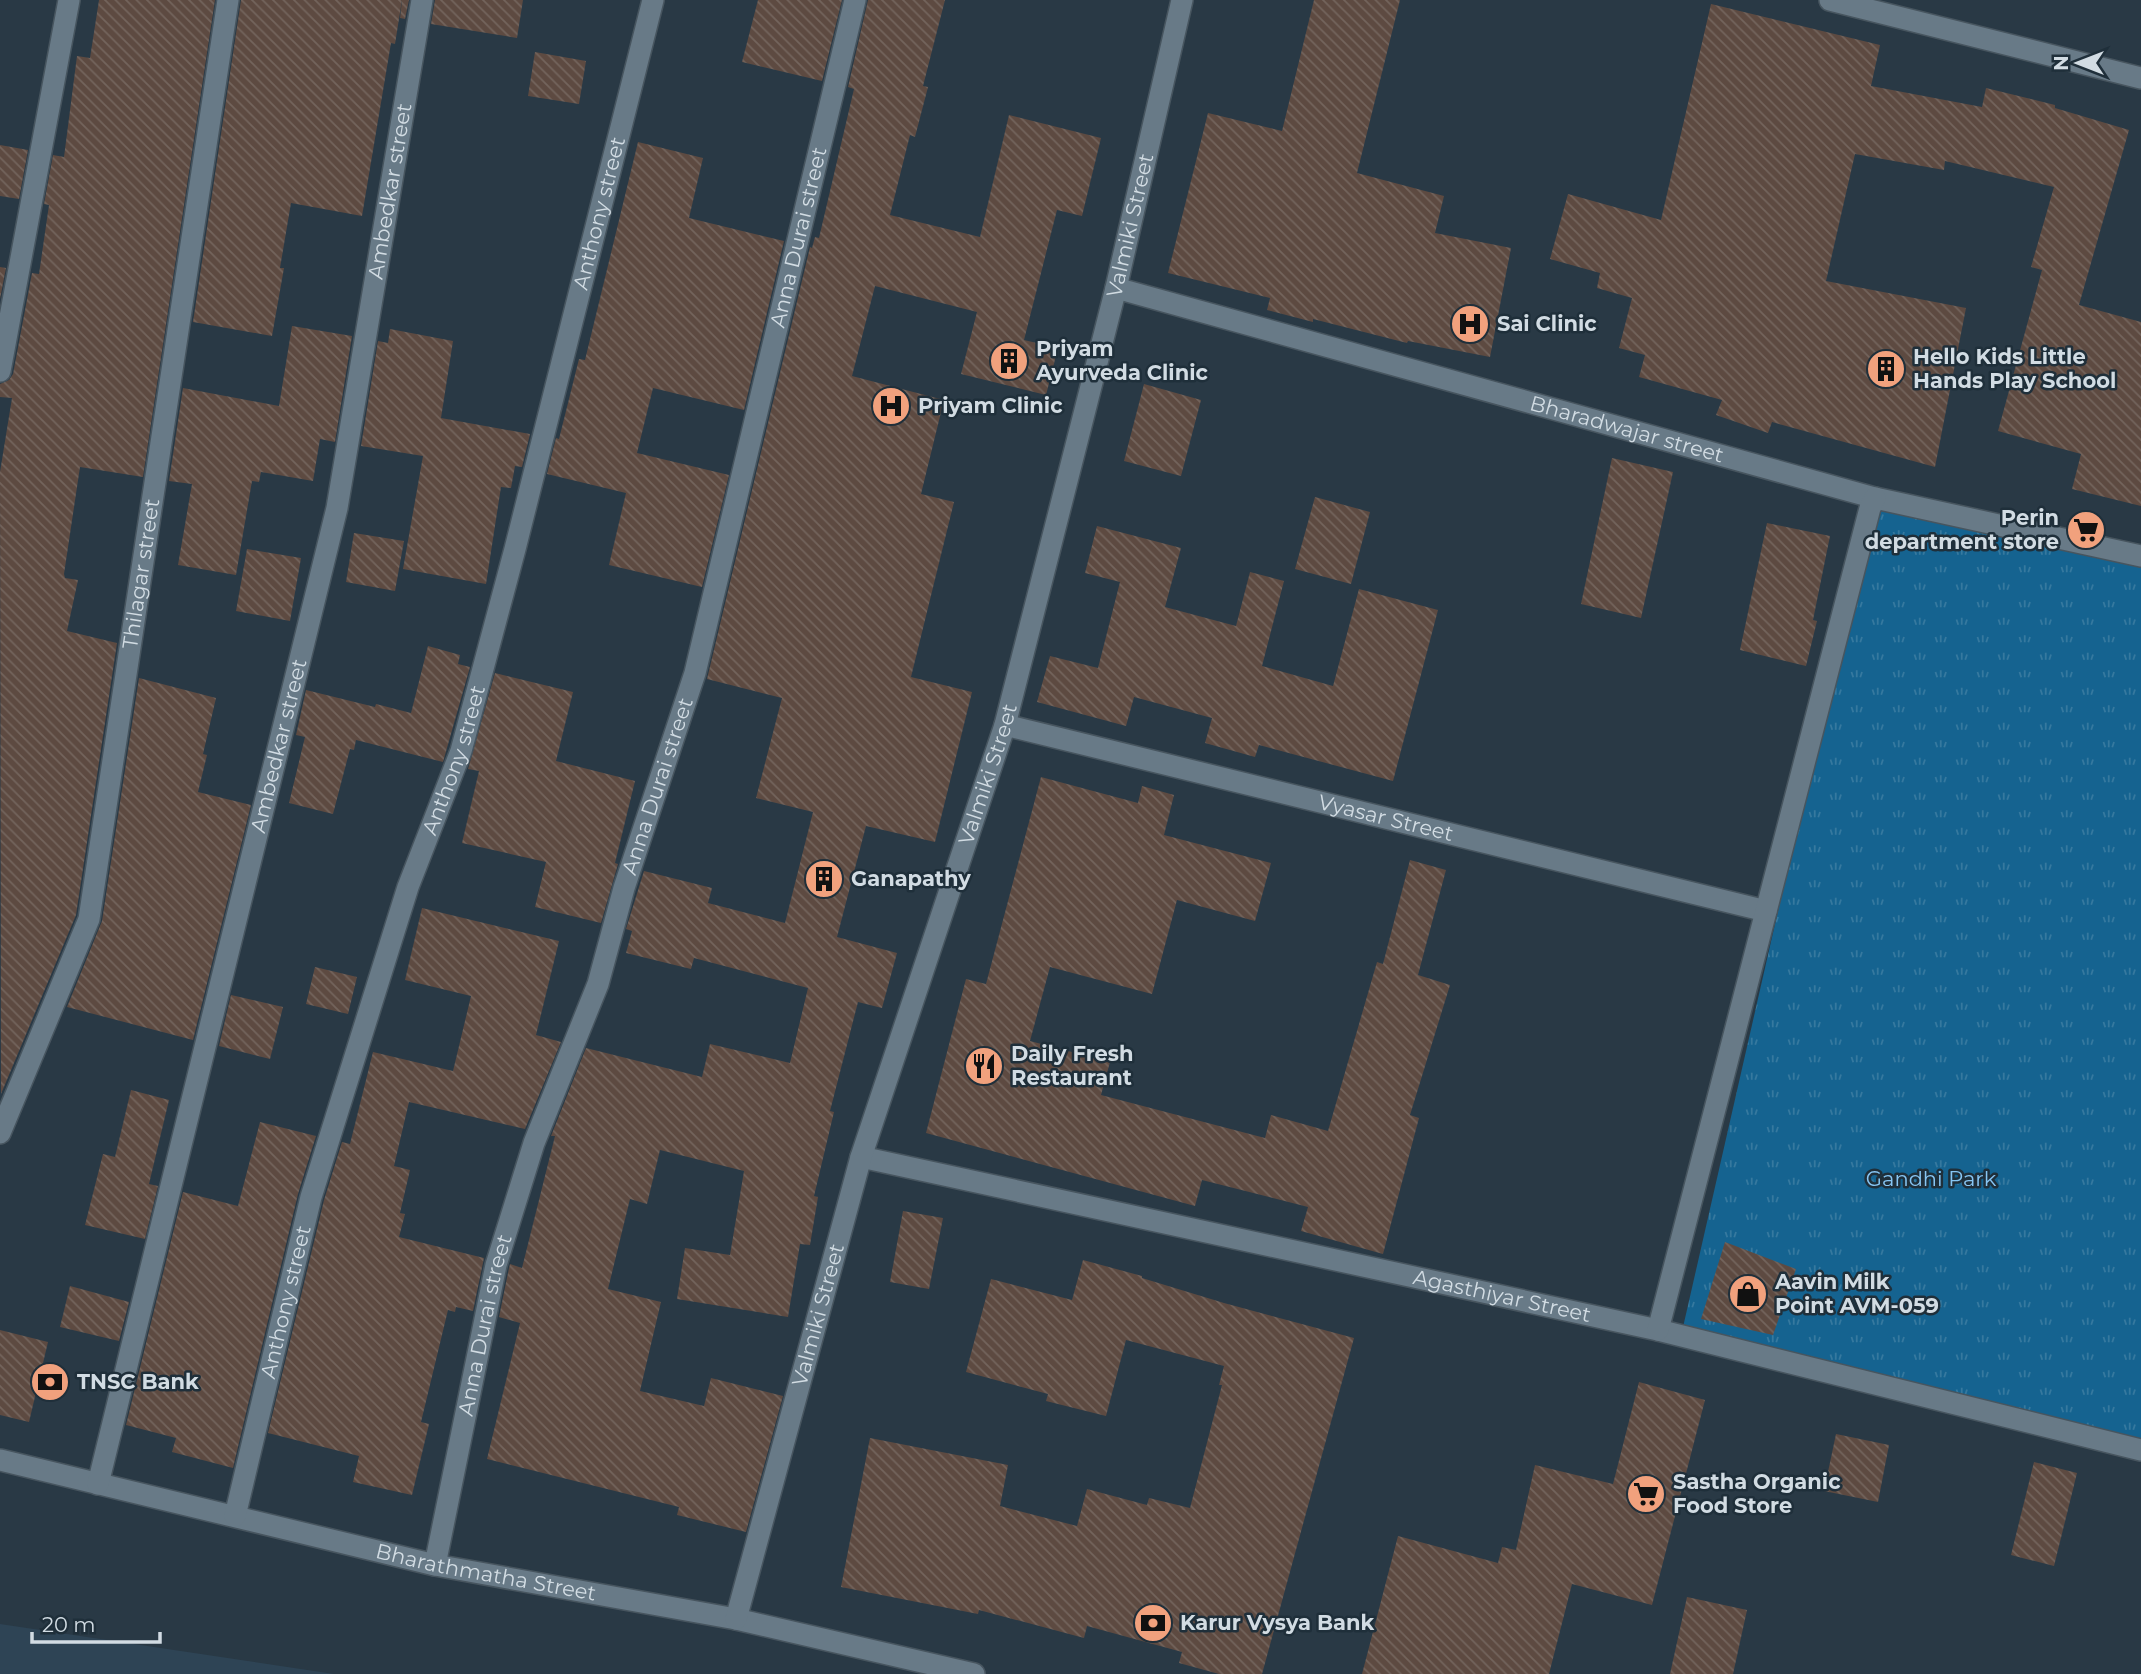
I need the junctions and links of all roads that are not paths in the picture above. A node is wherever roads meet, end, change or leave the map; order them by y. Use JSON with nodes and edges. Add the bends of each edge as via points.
{"nodes":[{"id":1,"x":69,"y":0,"type":"edge"},
{"id":2,"x":228,"y":0,"type":"edge"},
{"id":3,"x":422,"y":0,"type":"edge"},
{"id":4,"x":653,"y":0,"type":"edge"},
{"id":5,"x":855,"y":0,"type":"edge"},
{"id":6,"x":1182,"y":0,"type":"edge"},
{"id":7,"x":1830,"y":0,"type":"edge"},
{"id":8,"x":2141,"y":78,"type":"edge"},
{"id":9,"x":1116,"y":288,"type":"junction"},
{"id":10,"x":0,"y":372,"type":"edge"},
{"id":11,"x":1875,"y":498,"type":"junction"},
{"id":12,"x":2141,"y":556,"type":"edge"},
{"id":13,"x":1004,"y":725,"type":"junction"},
{"id":14,"x":1766,"y":911,"type":"junction"},
{"id":15,"x":0,"y":1133,"type":"edge"},
{"id":16,"x":861,"y":1157,"type":"junction"},
{"id":17,"x":1658,"y":1331,"type":"junction"},
{"id":18,"x":2141,"y":1450,"type":"edge"},
{"id":19,"x":0,"y":1460,"type":"edge"},
{"id":20,"x":98,"y":1484,"type":"junction"},
{"id":21,"x":235,"y":1516,"type":"junction"},
{"id":22,"x":435,"y":1565,"type":"junction"},
{"id":23,"x":736,"y":1619,"type":"junction"},
{"id":24,"x":974,"y":1674,"type":"edge"}],
"edges":[{"from":1,"to":10,"type":"street"},
{"from":2,"to":15,"type":"street","name":"Thilagar street","via":[[89,919]]},
{"from":3,"to":20,"type":"street","name":"Ambedkar street","via":[[337,508]]},
{"from":4,"to":21,"type":"street","name":"Anthony street","via":[[461,751],[408,887],[311,1197]]},
{"from":5,"to":22,"type":"street","name":"Anna Durai street","via":[[695,673],[624,888],[598,984],[534,1143],[496,1265]]},
{"from":6,"to":9,"type":"street","name":"Valmiki Street"},
{"from":7,"to":8,"type":"street"},
{"from":9,"to":11,"type":"street","name":"Bharadwajar street"},
{"from":9,"to":13,"type":"street","name":"Valmiki Street"},
{"from":11,"to":12,"type":"street","name":"Bharadwajar street"},
{"from":11,"to":14,"type":"street"},
{"from":13,"to":14,"type":"street","name":"Vyasar Street"},
{"from":13,"to":16,"type":"street","name":"Valmiki Street"},
{"from":14,"to":17,"type":"street"},
{"from":16,"to":17,"type":"street","name":"Agasthiyar Street"},
{"from":16,"to":23,"type":"street","name":"Valmiki Street"},
{"from":17,"to":18,"type":"street","name":"Agasthiyar Street"},
{"from":19,"to":20,"type":"street","name":"Bharathmatha Street"},
{"from":20,"to":21,"type":"street","name":"Bharathmatha Street"},
{"from":21,"to":22,"type":"street","name":"Bharathmatha Street"},
{"from":22,"to":23,"type":"street","name":"Bharathmatha Street"},
{"from":23,"to":24,"type":"street","name":"Bharathmatha Street"}]}
